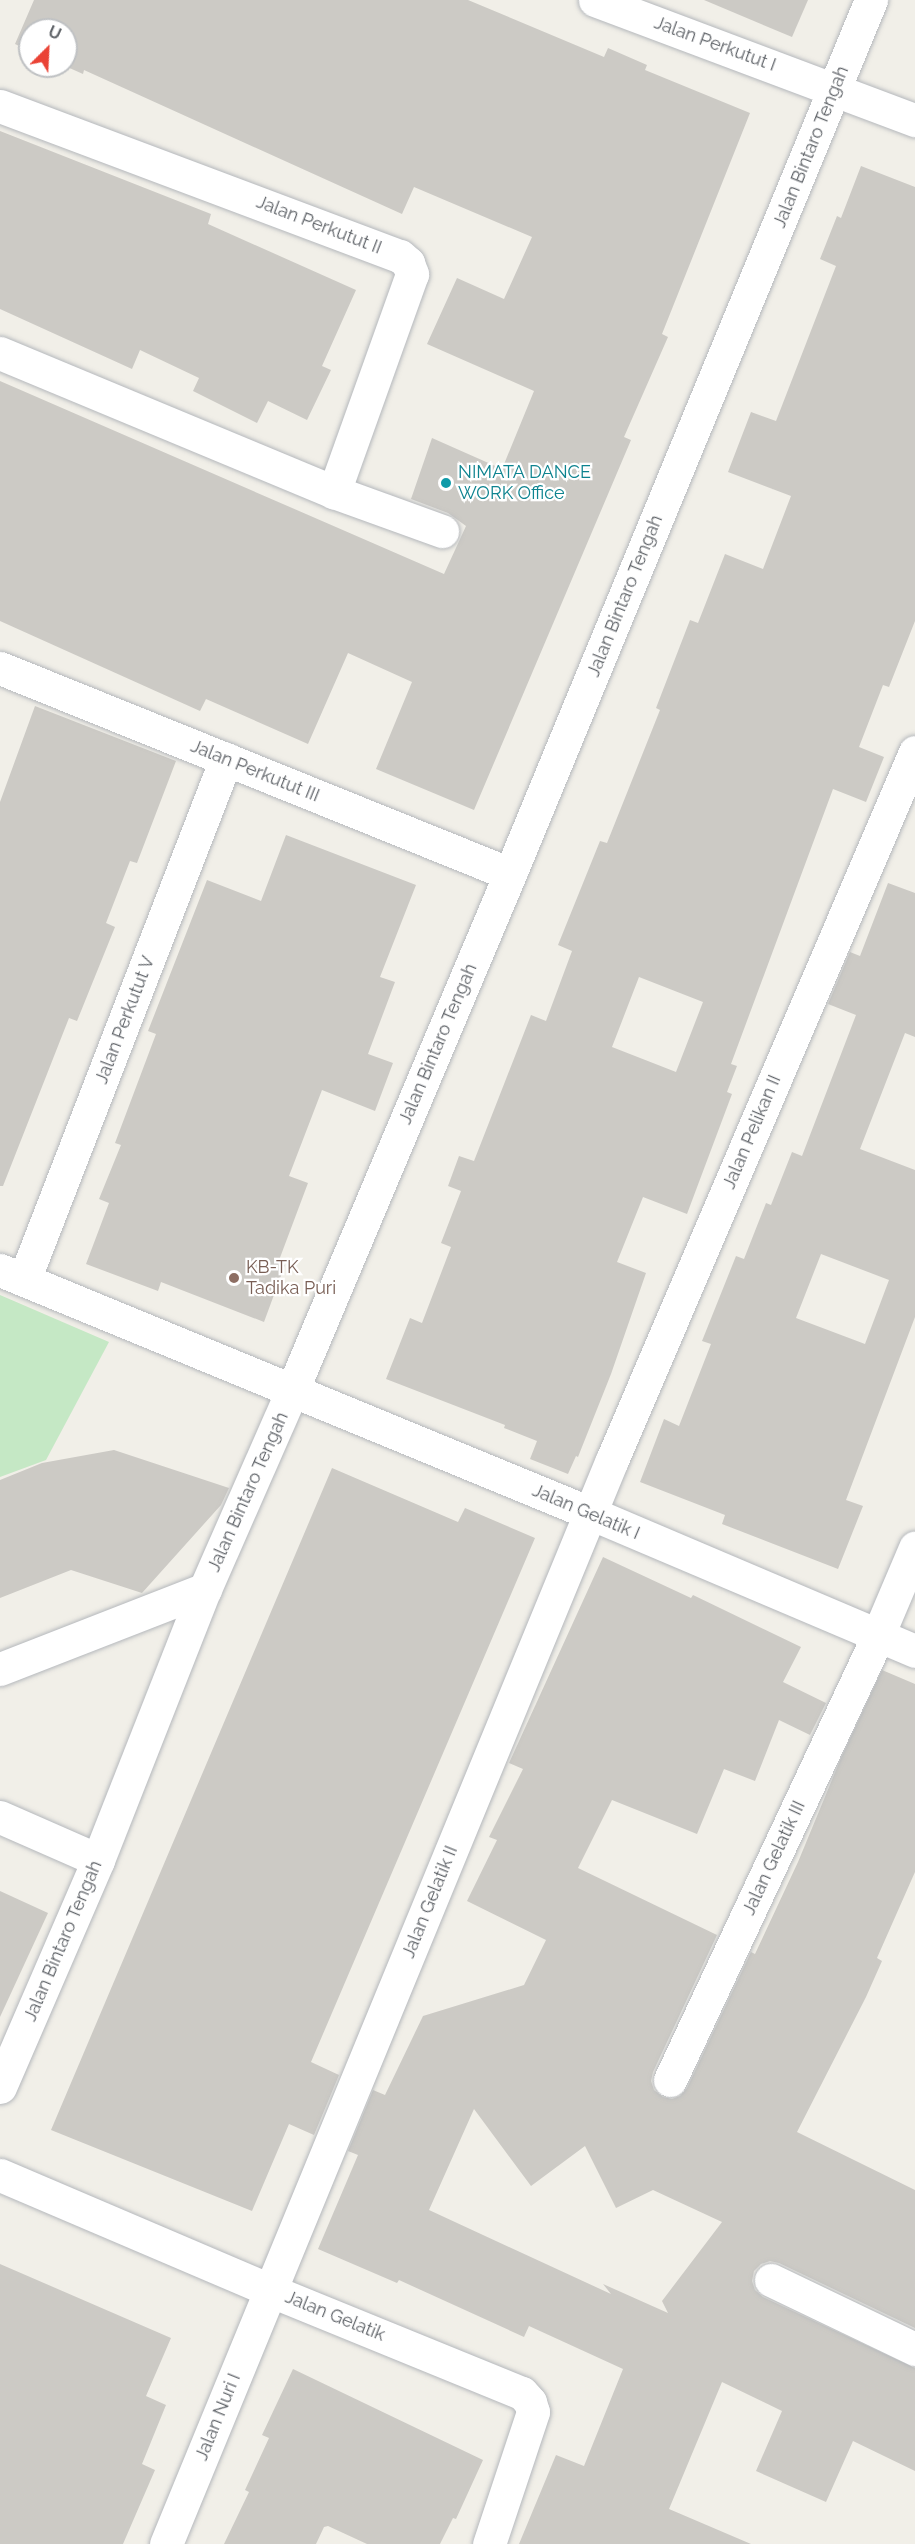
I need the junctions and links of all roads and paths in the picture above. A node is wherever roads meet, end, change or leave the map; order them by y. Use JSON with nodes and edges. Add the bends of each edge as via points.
{"nodes":[{"id":1,"x":595,"y":0,"type":"edge"},
{"id":2,"x":871,"y":0,"type":"edge"},
{"id":3,"x":835,"y":88,"type":"junction"},
{"id":4,"x":0,"y":106,"type":"edge"},
{"id":5,"x":915,"y":120,"type":"edge"},
{"id":6,"x":0,"y":353,"type":"edge"},
{"id":7,"x":334,"y":492,"type":"junction"},
{"id":8,"x":442,"y":531,"type":"dead end"},
{"id":9,"x":0,"y":668,"type":"edge"},
{"id":10,"x":915,"y":752,"type":"edge"},
{"id":11,"x":226,"y":759,"type":"junction"},
{"id":12,"x":510,"y":874,"type":"junction"},
{"id":13,"x":12,"y":1275,"type":"edge"},
{"id":14,"x":292,"y":1390,"type":"junction"},
{"id":15,"x":590,"y":1513,"type":"junction"},
{"id":16,"x":915,"y":1548,"type":"edge"},
{"id":17,"x":206,"y":1589,"type":"junction"},
{"id":18,"x":905,"y":1599,"type":"edge"},
{"id":19,"x":878,"y":1635,"type":"junction"},
{"id":20,"x":915,"y":1651,"type":"edge"},
{"id":21,"x":0,"y":1669,"type":"edge"},
{"id":22,"x":0,"y":1817,"type":"edge"},
{"id":23,"x":98,"y":1860,"type":"junction"},
{"id":24,"x":670,"y":2080,"type":"dead end"},
{"id":25,"x":0,"y":2087,"type":"edge"},
{"id":26,"x":0,"y":2175,"type":"edge"},
{"id":27,"x":771,"y":2280,"type":"dead end"},
{"id":28,"x":269,"y":2290,"type":"junction"},
{"id":29,"x":915,"y":2349,"type":"edge"},
{"id":30,"x":166,"y":2544,"type":"edge"},
{"id":31,"x":489,"y":2544,"type":"edge"}],
"edges":[{"from":1,"to":3,"type":"street","name":"Jalan Perkutut I"},
{"from":2,"to":3,"type":"street","name":"Jalan Bintaro Tengah"},
{"from":3,"to":5,"type":"street","name":"Jalan Perkutut I"},
{"from":3,"to":12,"type":"street","name":"Jalan Bintaro Tengah"},
{"from":4,"to":7,"type":"street","name":"Jalan Perkutut II","via":[[400,256],[408,263],[412,274]]},
{"from":6,"to":7,"type":"street"},
{"from":7,"to":8,"type":"street"},
{"from":9,"to":11,"type":"street","name":"Jalan Perkutut III"},
{"from":10,"to":15,"type":"street","name":"Jalan Pelikan II"},
{"from":11,"to":12,"type":"street","name":"Jalan Perkutut III"},
{"from":11,"to":13,"type":"street","name":"Jalan Perkutut V"},
{"from":12,"to":14,"type":"street","name":"Jalan Bintaro Tengah"},
{"from":13,"to":14,"type":"street","name":"Jalan Gelatik I"},
{"from":14,"to":15,"type":"street","name":"Jalan Gelatik I"},
{"from":14,"to":17,"type":"street","name":"Jalan Bintaro Tengah"},
{"from":15,"to":19,"type":"street","name":"Jalan Gelatik I"},
{"from":15,"to":28,"type":"street","name":"Jalan Gelatik II"},
{"from":16,"to":18,"type":"street","name":"Jalan Gelatik III"},
{"from":17,"to":21,"type":"street"},
{"from":17,"to":23,"type":"street","name":"Jalan Bintaro Tengah"},
{"from":18,"to":19,"type":"street","name":"Jalan Gelatik III"},
{"from":19,"to":20,"type":"street","name":"Jalan Gelatik I"},
{"from":19,"to":24,"type":"street","name":"Jalan Gelatik III"},
{"from":22,"to":23,"type":"street"},
{"from":23,"to":25,"type":"street","name":"Jalan Bintaro Tengah"},
{"from":26,"to":28,"type":"street","name":"Jalan Gelatik"},
{"from":27,"to":29,"type":"street"},
{"from":28,"to":30,"type":"street","name":"Jalan Nuri I"},
{"from":28,"to":31,"type":"street","name":"Jalan Gelatik","via":[[522,2393],[530,2402],[533,2412]]}]}
